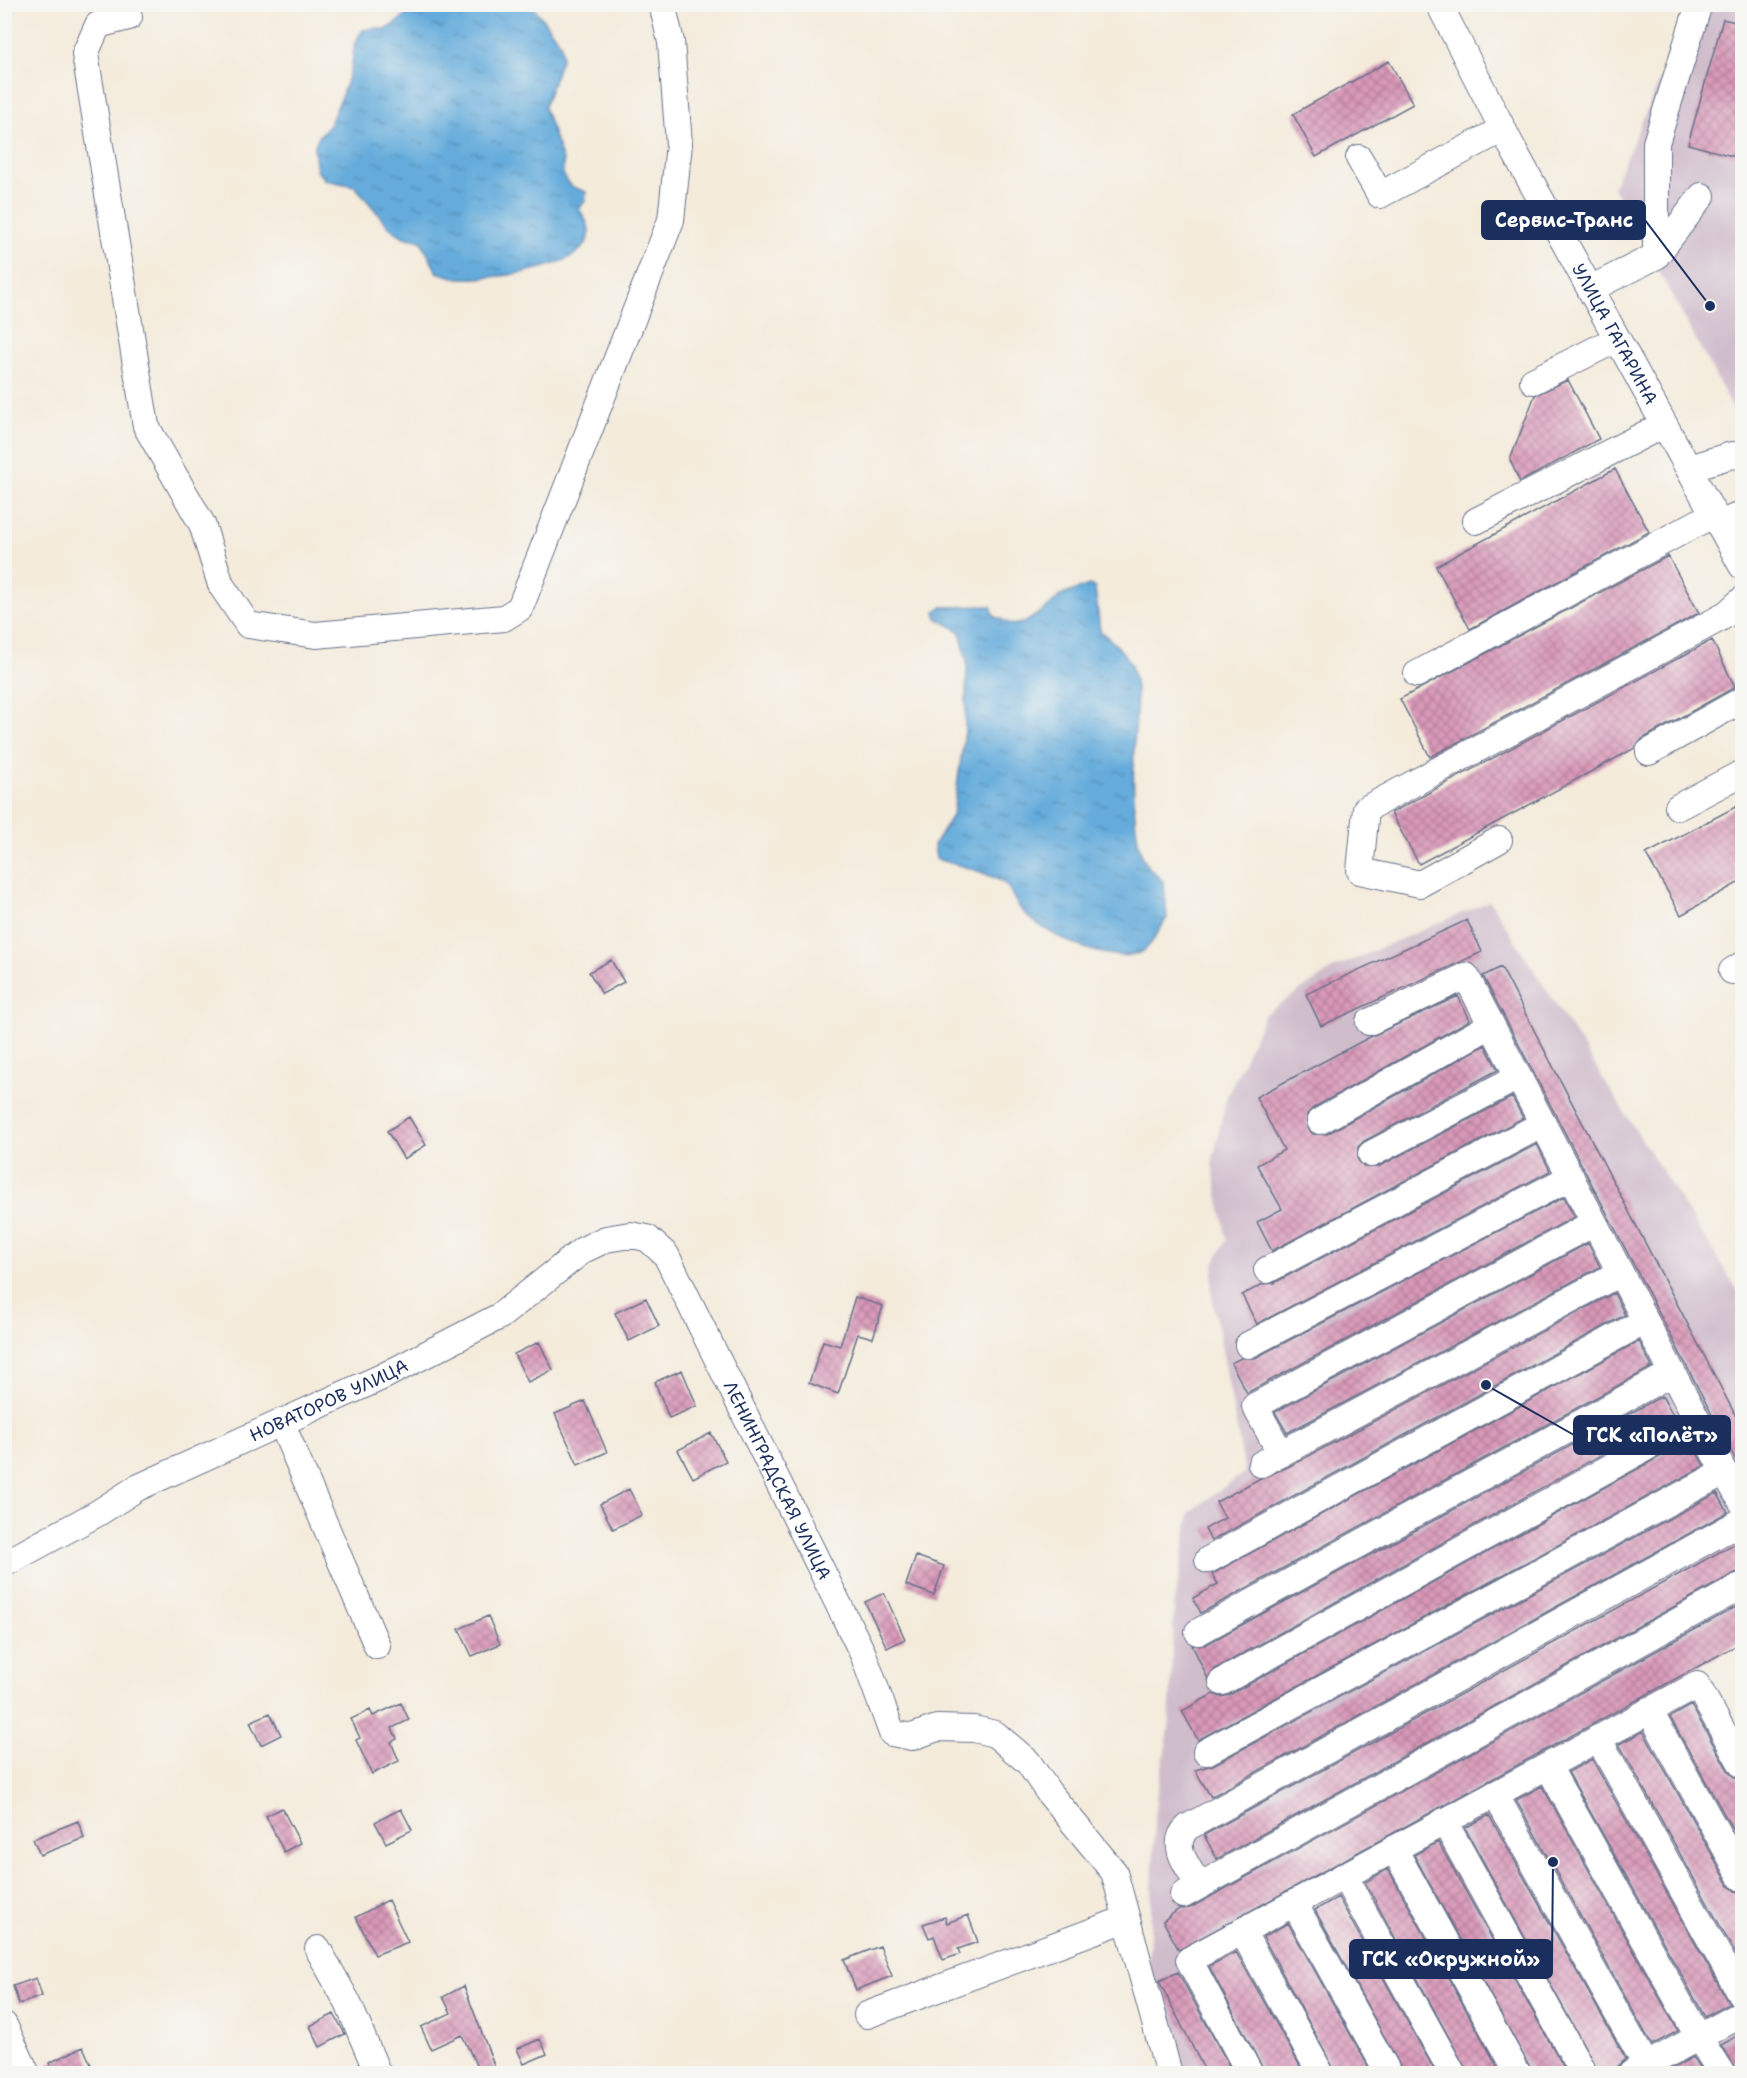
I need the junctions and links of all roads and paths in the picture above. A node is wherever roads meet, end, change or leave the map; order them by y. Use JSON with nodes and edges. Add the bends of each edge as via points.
{"nodes":[{"id":1,"x":662,"y":4,"type":"edge"},
{"id":2,"x":1439,"y":4,"type":"edge"},
{"id":3,"x":1699,"y":4,"type":"edge"},
{"id":4,"x":129,"y":17,"type":"dead end"},
{"id":5,"x":1503,"y":129,"type":"junction"},
{"id":6,"x":1359,"y":158,"type":"dead end"},
{"id":7,"x":1702,"y":196,"type":"dead end"},
{"id":8,"x":1656,"y":256,"type":"junction"},
{"id":9,"x":1590,"y":289,"type":"junction"},
{"id":10,"x":1617,"y":339,"type":"junction"},
{"id":11,"x":1533,"y":381,"type":"dead end"},
{"id":12,"x":1663,"y":425,"type":"junction"},
{"id":13,"x":1743,"y":456,"type":"edge"},
{"id":14,"x":1689,"y":468,"type":"junction"},
{"id":15,"x":1725,"y":517,"type":"edge"},
{"id":16,"x":1476,"y":521,"type":"dead end"},
{"id":17,"x":1743,"y":566,"type":"edge"},
{"id":18,"x":1743,"y":600,"type":"edge"},
{"id":19,"x":1417,"y":674,"type":"dead end"},
{"id":20,"x":1743,"y":700,"type":"edge"},
{"id":21,"x":1649,"y":752,"type":"dead end"},
{"id":22,"x":1743,"y":773,"type":"edge"},
{"id":23,"x":1678,"y":807,"type":"dead end"},
{"id":24,"x":1499,"y":840,"type":"dead end"},
{"id":25,"x":1369,"y":1022,"type":"dead end"},
{"id":26,"x":1491,"y":1024,"type":"junction"},
{"id":27,"x":1518,"y":1077,"type":"junction"},
{"id":28,"x":1320,"y":1121,"type":"dead end"},
{"id":29,"x":1543,"y":1124,"type":"junction"},
{"id":30,"x":1371,"y":1154,"type":"dead end"},
{"id":31,"x":1570,"y":1178,"type":"junction"},
{"id":32,"x":1594,"y":1223,"type":"junction"},
{"id":33,"x":647,"y":1238,"type":"joint"},
{"id":34,"x":1267,"y":1270,"type":"dead end"},
{"id":35,"x":1620,"y":1273,"type":"junction"},
{"id":36,"x":1645,"y":1321,"type":"junction"},
{"id":37,"x":1248,"y":1345,"type":"dead end"},
{"id":38,"x":1672,"y":1373,"type":"junction"},
{"id":39,"x":1696,"y":1420,"type":"junction"},
{"id":40,"x":281,"y":1422,"type":"junction"},
{"id":41,"x":1724,"y":1472,"type":"junction"},
{"id":42,"x":1743,"y":1502,"type":"edge"},
{"id":43,"x":1743,"y":1521,"type":"edge"},
{"id":44,"x":1208,"y":1560,"type":"dead end"},
{"id":45,"x":4,"y":1564,"type":"edge"},
{"id":46,"x":1743,"y":1586,"type":"edge"},
{"id":47,"x":1198,"y":1632,"type":"dead end"},
{"id":48,"x":378,"y":1646,"type":"dead end"},
{"id":49,"x":1222,"y":1682,"type":"dead end"},
{"id":50,"x":1649,"y":1710,"type":"junction"},
{"id":51,"x":1598,"y":1738,"type":"junction"},
{"id":52,"x":1206,"y":1752,"type":"dead end"},
{"id":53,"x":1743,"y":1765,"type":"edge"},
{"id":54,"x":1548,"y":1766,"type":"junction"},
{"id":55,"x":1495,"y":1794,"type":"junction"},
{"id":56,"x":1444,"y":1821,"type":"junction"},
{"id":57,"x":1394,"y":1849,"type":"junction"},
{"id":58,"x":1344,"y":1876,"type":"junction"},
{"id":59,"x":1743,"y":1878,"type":"edge"},
{"id":60,"x":1294,"y":1903,"type":"junction"},
{"id":61,"x":1126,"y":1919,"type":"junction"},
{"id":62,"x":1242,"y":1931,"type":"junction"},
{"id":63,"x":318,"y":1948,"type":"dead end"},
{"id":64,"x":1743,"y":1997,"type":"edge"},
{"id":65,"x":1743,"y":2014,"type":"edge"},
{"id":66,"x":867,"y":2015,"type":"dead end"},
{"id":67,"x":4,"y":2025,"type":"edge"},
{"id":68,"x":1699,"y":2037,"type":"junction"},
{"id":69,"x":1643,"y":2071,"type":"edge"},
{"id":70,"x":27,"y":2073,"type":"edge"},
{"id":71,"x":378,"y":2073,"type":"edge"},
{"id":72,"x":1169,"y":2073,"type":"edge"},
{"id":73,"x":1250,"y":2073,"type":"edge"},
{"id":74,"x":1321,"y":2073,"type":"edge"},
{"id":75,"x":1389,"y":2073,"type":"edge"},
{"id":76,"x":1453,"y":2073,"type":"edge"},
{"id":77,"x":1518,"y":2073,"type":"edge"},
{"id":78,"x":1584,"y":2073,"type":"edge"},
{"id":79,"x":1722,"y":2073,"type":"edge"}],
"edges":[{"from":1,"to":4,"type":"street","via":[[671,42],[679,144],[671,220],[520,608],[504,618],[316,635],[248,626],[221,585],[202,524],[146,426],[85,54],[98,25]]},
{"from":2,"to":5,"type":"street","name":"УЛИЦА ГАГАРИНА"},
{"from":3,"to":8,"type":"street","via":[[1656,143]]},
{"from":5,"to":6,"type":"street","via":[[1380,195]]},
{"from":5,"to":9,"type":"street","name":"УЛИЦА ГАГАРИНА"},
{"from":7,"to":8,"type":"street"},
{"from":8,"to":9,"type":"street"},
{"from":9,"to":10,"type":"street","name":"УЛИЦА ГАГАРИНА"},
{"from":10,"to":11,"type":"street"},
{"from":10,"to":12,"type":"street","name":"УЛИЦА ГАГАРИНА"},
{"from":12,"to":14,"type":"street","name":"УЛИЦА ГАГАРИНА"},
{"from":12,"to":16,"type":"street"},
{"from":13,"to":14,"type":"street","via":[[1732,454]]},
{"from":14,"to":15,"type":"street","name":"УЛИЦА ГАГАРИНА"},
{"from":15,"to":17,"type":"street","name":"УЛИЦА ГАГАРИНА"},
{"from":15,"to":19,"type":"street"},
{"from":18,"to":24,"type":"street","via":[[1724,616],[1366,809],[1360,871],[1420,884]]},
{"from":20,"to":21,"type":"street"},
{"from":22,"to":23,"type":"street"},
{"from":25,"to":26,"type":"street","via":[[1466,976]]},
{"from":26,"to":27,"type":"street"},
{"from":26,"to":28,"type":"street"},
{"from":27,"to":29,"type":"street"},
{"from":27,"to":30,"type":"street"},
{"from":29,"to":31,"type":"street"},
{"from":29,"to":34,"type":"street"},
{"from":31,"to":32,"type":"street"},
{"from":31,"to":37,"type":"street"},
{"from":32,"to":35,"type":"street"},
{"from":32,"to":35,"type":"street","via":[[1255,1406],[1271,1459]]},
{"from":33,"to":40,"type":"street","name":"НОВАТОРОВ УЛИЦА","via":[[630,1235],[598,1243],[574,1257],[500,1316],[384,1376]]},
{"from":33,"to":61,"type":"street","name":"ЛЕНИНГРАДСКАЯ УЛИЦА","via":[[666,1255],[863,1654],[892,1733],[912,1737],[937,1728],[995,1734],[1028,1762],[1114,1872]]},
{"from":35,"to":36,"type":"street"},
{"from":36,"to":38,"type":"street"},
{"from":36,"to":44,"type":"street"},
{"from":38,"to":39,"type":"street"},
{"from":38,"to":47,"type":"street"},
{"from":39,"to":41,"type":"street"},
{"from":39,"to":49,"type":"street"},
{"from":40,"to":45,"type":"street","name":"НОВАТОРОВ УЛИЦА","via":[[137,1488]]},
{"from":40,"to":48,"type":"street"},
{"from":41,"to":42,"type":"street"},
{"from":41,"to":52,"type":"street"},
{"from":43,"to":46,"type":"street","via":[[1188,1827],[1181,1837],[1179,1851],[1191,1890]]},
{"from":50,"to":51,"type":"street"},
{"from":50,"to":53,"type":"street","via":[[1697,1685]]},
{"from":50,"to":59,"type":"street"},
{"from":51,"to":54,"type":"street"},
{"from":51,"to":64,"type":"street"},
{"from":54,"to":55,"type":"street"},
{"from":54,"to":68,"type":"street"},
{"from":55,"to":56,"type":"street"},
{"from":55,"to":69,"type":"street"},
{"from":56,"to":57,"type":"street"},
{"from":56,"to":78,"type":"street"},
{"from":57,"to":58,"type":"street"},
{"from":57,"to":77,"type":"street"},
{"from":58,"to":60,"type":"street"},
{"from":58,"to":76,"type":"street"},
{"from":60,"to":62,"type":"street"},
{"from":60,"to":75,"type":"street"},
{"from":61,"to":66,"type":"street"},
{"from":61,"to":72,"type":"street"},
{"from":62,"to":73,"type":"street","via":[[1189,1960]]},
{"from":62,"to":74,"type":"street"},
{"from":63,"to":71,"type":"street","via":[[348,2003]]},
{"from":65,"to":68,"type":"street"},
{"from":67,"to":70,"type":"street"},
{"from":68,"to":69,"type":"street"},
{"from":68,"to":79,"type":"street"}]}
